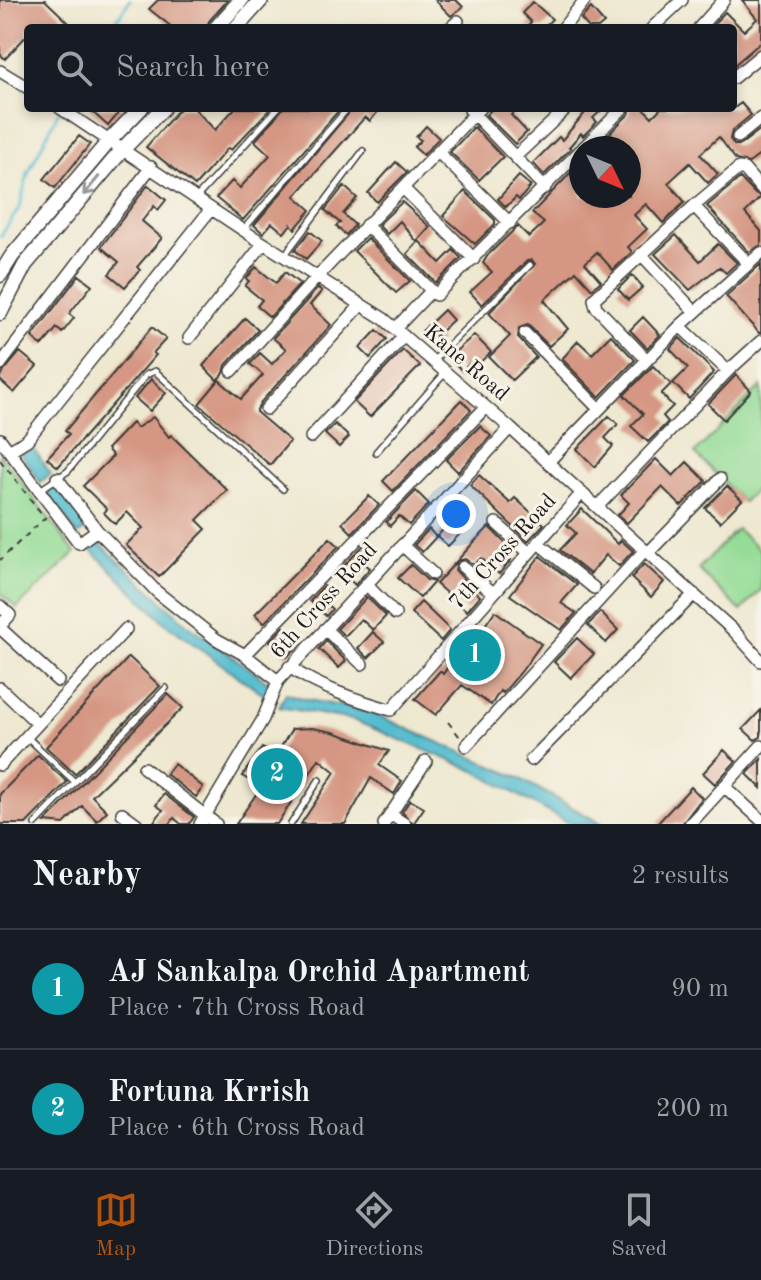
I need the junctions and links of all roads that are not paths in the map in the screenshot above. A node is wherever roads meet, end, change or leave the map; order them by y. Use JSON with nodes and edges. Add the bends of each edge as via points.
{"nodes":[{"id":1,"x":241,"y":0,"type":"edge"},
{"id":2,"x":261,"y":0,"type":"edge"},
{"id":3,"x":585,"y":0,"type":"edge"},
{"id":4,"x":682,"y":0,"type":"edge"},
{"id":5,"x":724,"y":0,"type":"edge"},
{"id":6,"x":220,"y":24,"type":"edge"},
{"id":7,"x":240,"y":24,"type":"edge"},
{"id":8,"x":566,"y":24,"type":"edge"},
{"id":9,"x":656,"y":24,"type":"edge"},
{"id":10,"x":703,"y":24,"type":"edge"},
{"id":11,"x":761,"y":55,"type":"edge"},
{"id":12,"x":0,"y":71,"type":"edge"},
{"id":13,"x":737,"y":75,"type":"edge"},
{"id":14,"x":24,"y":86,"type":"edge"},
{"id":15,"x":66,"y":112,"type":"edge"},
{"id":16,"x":137,"y":112,"type":"edge"},
{"id":17,"x":159,"y":112,"type":"edge"},
{"id":18,"x":274,"y":112,"type":"edge"},
{"id":19,"x":345,"y":112,"type":"edge"},
{"id":20,"x":472,"y":112,"type":"edge"},
{"id":21,"x":476,"y":112,"type":"edge"},
{"id":22,"x":563,"y":112,"type":"edge"},
{"id":23,"x":619,"y":112,"type":"edge"},
{"id":24,"x":761,"y":118,"type":"edge"},
{"id":25,"x":595,"y":136,"type":"edge"},
{"id":26,"x":738,"y":137,"type":"dead end"},
{"id":27,"x":110,"y":140,"type":"junction"},
{"id":28,"x":123,"y":149,"type":"junction"},
{"id":29,"x":363,"y":151,"type":"dead end"},
{"id":30,"x":438,"y":152,"type":"junction"},
{"id":31,"x":515,"y":157,"type":"junction"},
{"id":32,"x":569,"y":163,"type":"edge"},
{"id":33,"x":151,"y":167,"type":"junction"},
{"id":34,"x":403,"y":188,"type":"junction"},
{"id":35,"x":545,"y":188,"type":"junction"},
{"id":36,"x":761,"y":189,"type":"edge"},
{"id":37,"x":195,"y":198,"type":"junction"},
{"id":38,"x":694,"y":206,"type":"junction"},
{"id":39,"x":211,"y":209,"type":"junction"},
{"id":40,"x":510,"y":223,"type":"junction"},
{"id":41,"x":366,"y":225,"type":"junction"},
{"id":42,"x":243,"y":230,"type":"junction"},
{"id":43,"x":263,"y":244,"type":"junction"},
{"id":44,"x":761,"y":253,"type":"edge"},
{"id":45,"x":641,"y":254,"type":"junction"},
{"id":46,"x":284,"y":257,"type":"junction"},
{"id":47,"x":474,"y":259,"type":"junction"},
{"id":48,"x":748,"y":263,"type":"junction"},
{"id":49,"x":530,"y":265,"type":"dead end"},
{"id":50,"x":0,"y":275,"type":"edge"},
{"id":51,"x":317,"y":277,"type":"junction"},
{"id":52,"x":430,"y":292,"type":"junction"},
{"id":53,"x":361,"y":305,"type":"junction"},
{"id":54,"x":695,"y":312,"type":"junction"},
{"id":55,"x":0,"y":313,"type":"edge"},
{"id":56,"x":680,"y":326,"type":"junction"},
{"id":57,"x":399,"y":332,"type":"junction"},
{"id":58,"x":525,"y":333,"type":"dead end"},
{"id":59,"x":189,"y":338,"type":"dead end"},
{"id":60,"x":761,"y":341,"type":"edge"},
{"id":61,"x":433,"y":360,"type":"junction"},
{"id":62,"x":647,"y":360,"type":"junction"},
{"id":63,"x":0,"y":365,"type":"edge"},
{"id":64,"x":232,"y":371,"type":"dead end"},
{"id":65,"x":728,"y":371,"type":"junction"},
{"id":66,"x":446,"y":373,"type":"junction"},
{"id":67,"x":486,"y":407,"type":"junction"},
{"id":68,"x":266,"y":409,"type":"dead end"},
{"id":69,"x":599,"y":409,"type":"junction"},
{"id":70,"x":510,"y":428,"type":"junction"},
{"id":71,"x":311,"y":437,"type":"dead end"},
{"id":72,"x":0,"y":439,"type":"edge"},
{"id":73,"x":13,"y":449,"type":"edge"},
{"id":74,"x":376,"y":452,"type":"dead end"},
{"id":75,"x":548,"y":462,"type":"junction"},
{"id":76,"x":57,"y":478,"type":"junction"},
{"id":77,"x":720,"y":479,"type":"dead end"},
{"id":78,"x":41,"y":489,"type":"junction"},
{"id":79,"x":283,"y":489,"type":"dead end"},
{"id":80,"x":582,"y":493,"type":"junction"},
{"id":81,"x":597,"y":507,"type":"junction"},
{"id":82,"x":496,"y":523,"type":"dead end"},
{"id":83,"x":97,"y":530,"type":"junction"},
{"id":84,"x":538,"y":543,"type":"junction"},
{"id":85,"x":402,"y":545,"type":"junction"},
{"id":86,"x":646,"y":551,"type":"junction"},
{"id":87,"x":529,"y":553,"type":"junction"},
{"id":88,"x":463,"y":567,"type":"dead end"},
{"id":89,"x":433,"y":574,"type":"dead end"},
{"id":90,"x":366,"y":584,"type":"junction"},
{"id":91,"x":594,"y":588,"type":"dead end"},
{"id":92,"x":493,"y":593,"type":"junction"},
{"id":93,"x":694,"y":594,"type":"junction"},
{"id":94,"x":0,"y":606,"type":"edge"},
{"id":95,"x":395,"y":614,"type":"dead end"},
{"id":96,"x":0,"y":627,"type":"edge"},
{"id":97,"x":126,"y":629,"type":"dead end"},
{"id":98,"x":325,"y":629,"type":"junction"},
{"id":99,"x":245,"y":655,"type":"junction"},
{"id":100,"x":761,"y":661,"type":"edge"},
{"id":101,"x":362,"y":664,"type":"dead end"},
{"id":102,"x":289,"y":667,"type":"junction"},
{"id":103,"x":58,"y":681,"type":"dead end"},
{"id":104,"x":276,"y":685,"type":"junction"},
{"id":105,"x":0,"y":688,"type":"edge"},
{"id":106,"x":166,"y":688,"type":"dead end"},
{"id":107,"x":38,"y":724,"type":"junction"},
{"id":108,"x":26,"y":737,"type":"junction"},
{"id":109,"x":466,"y":746,"type":"road end"},
{"id":110,"x":761,"y":746,"type":"edge"},
{"id":111,"x":531,"y":760,"type":"dead end"},
{"id":112,"x":426,"y":761,"type":"dead end"},
{"id":113,"x":0,"y":765,"type":"edge"},
{"id":114,"x":144,"y":768,"type":"dead end"},
{"id":115,"x":319,"y":780,"type":"dead end"},
{"id":116,"x":75,"y":782,"type":"junction"},
{"id":117,"x":724,"y":786,"type":"junction"},
{"id":118,"x":122,"y":813,"type":"dead end"},
{"id":119,"x":387,"y":819,"type":"edge"},
{"id":120,"x":202,"y":820,"type":"edge"},
{"id":121,"x":761,"y":820,"type":"edge"},
{"id":122,"x":35,"y":824,"type":"edge"},
{"id":123,"x":137,"y":824,"type":"edge"},
{"id":124,"x":216,"y":824,"type":"edge"},
{"id":125,"x":291,"y":824,"type":"edge"},
{"id":126,"x":405,"y":824,"type":"edge"},
{"id":127,"x":690,"y":824,"type":"edge"}],
"edges":[{"from":1,"to":6,"type":"street"},
{"from":2,"to":7,"type":"street"},
{"from":3,"to":8,"type":"street"},
{"from":4,"to":9,"type":"street"},
{"from":5,"to":10,"type":"street"},
{"from":11,"to":13,"type":"street"},
{"from":12,"to":14,"type":"street"},
{"from":15,"to":27,"type":"street","name":"Kane Road"},
{"from":16,"to":27,"type":"street"},
{"from":17,"to":28,"type":"street"},
{"from":18,"to":37,"type":"lane"},
{"from":19,"to":42,"type":"lane"},
{"from":20,"to":30,"type":"street"},
{"from":21,"to":31,"type":"street"},
{"from":22,"to":31,"type":"street"},
{"from":23,"to":25,"type":"street"},
{"from":24,"to":26,"type":"street"},
{"from":27,"to":28,"type":"street","name":"Kane Road"},
{"from":27,"to":50,"type":"street"},
{"from":28,"to":33,"type":"street","name":"Kane Road"},
{"from":28,"to":55,"type":"street","one_way":true,"via":[[25,265]]},
{"from":29,"to":46,"type":"lane"},
{"from":30,"to":34,"type":"street"},
{"from":30,"to":40,"type":"street"},
{"from":31,"to":35,"type":"street"},
{"from":32,"to":35,"type":"street"},
{"from":33,"to":37,"type":"street","name":"Kane Road"},
{"from":33,"to":63,"type":"street"},
{"from":34,"to":41,"type":"street"},
{"from":34,"to":47,"type":"street"},
{"from":35,"to":40,"type":"street"},
{"from":36,"to":38,"type":"street","via":[[739,168]]},
{"from":37,"to":39,"type":"street","name":"Kane Road"},
{"from":38,"to":45,"type":"street"},
{"from":38,"to":48,"type":"street"},
{"from":39,"to":42,"type":"street","name":"Kane Road"},
{"from":39,"to":73,"type":"street"},
{"from":40,"to":47,"type":"street"},
{"from":41,"to":51,"type":"street"},
{"from":41,"to":52,"type":"street"},
{"from":42,"to":43,"type":"street","name":"Kane Road"},
{"from":43,"to":46,"type":"street","name":"Kane Road"},
{"from":43,"to":59,"type":"street"},
{"from":44,"to":48,"type":"street"},
{"from":45,"to":54,"type":"street"},
{"from":45,"to":62,"type":"street","via":[[600,291],[594,304]]},
{"from":46,"to":51,"type":"street","name":"Kane Road"},
{"from":47,"to":52,"type":"street","via":[[439,294]]},
{"from":48,"to":54,"type":"street"},
{"from":49,"to":61,"type":"lane"},
{"from":51,"to":53,"type":"street","name":"Kane Road"},
{"from":51,"to":64,"type":"street"},
{"from":52,"to":57,"type":"street"},
{"from":53,"to":57,"type":"street","name":"Kane Road"},
{"from":53,"to":68,"type":"street"},
{"from":54,"to":56,"type":"street"},
{"from":56,"to":62,"type":"street"},
{"from":56,"to":65,"type":"street"},
{"from":57,"to":61,"type":"street","name":"Kane Road"},
{"from":57,"to":71,"type":"street"},
{"from":58,"to":69,"type":"street"},
{"from":60,"to":65,"type":"street"},
{"from":61,"to":66,"type":"street","name":"Kane Road"},
{"from":62,"to":69,"type":"street"},
{"from":65,"to":81,"type":"street"},
{"from":66,"to":67,"type":"street","name":"Kane Road"},
{"from":66,"to":74,"type":"lane"},
{"from":67,"to":70,"type":"street","name":"Kane Road"},
{"from":67,"to":99,"type":"street"},
{"from":69,"to":75,"type":"street"},
{"from":70,"to":75,"type":"street","name":"Kane Road"},
{"from":70,"to":85,"type":"street","name":"6th Cross Road"},
{"from":72,"to":73,"type":"street"},
{"from":73,"to":78,"type":"street"},
{"from":75,"to":80,"type":"street","name":"Kane Road"},
{"from":76,"to":78,"type":"lane"},
{"from":76,"to":79,"type":"lane","via":[[155,371]]},
{"from":76,"to":83,"type":"street"},
{"from":77,"to":86,"type":"street"},
{"from":78,"to":83,"type":"street","via":[[79,543]]},
{"from":80,"to":81,"type":"street","name":"Kane Road"},
{"from":80,"to":84,"type":"street","name":"7th Cross Road"},
{"from":81,"to":86,"type":"street","name":"Kane Road"},
{"from":82,"to":87,"type":"street"},
{"from":83,"to":99,"type":"street","via":[[157,592]]},
{"from":84,"to":87,"type":"street","name":"7th Cross Road"},
{"from":84,"to":91,"type":"street"},
{"from":85,"to":89,"type":"street"},
{"from":85,"to":90,"type":"street","name":"6th Cross Road"},
{"from":86,"to":93,"type":"street","name":"Kane Road"},
{"from":86,"to":109,"type":"street"},
{"from":87,"to":92,"type":"street","name":"7th Cross Road"},
{"from":88,"to":92,"type":"street"},
{"from":90,"to":95,"type":"street"},
{"from":90,"to":98,"type":"street","name":"6th Cross Road"},
{"from":92,"to":102,"type":"street","name":"7th Cross Road","via":[[391,710],[319,687]]},
{"from":93,"to":100,"type":"street","name":"Kane Road"},
{"from":93,"to":111,"type":"street"},
{"from":94,"to":96,"type":"street","via":[[10,615]]},
{"from":96,"to":103,"type":"street"},
{"from":97,"to":107,"type":"street"},
{"from":98,"to":101,"type":"street"},
{"from":98,"to":102,"type":"street","name":"6th Cross Road"},
{"from":99,"to":104,"type":"street"},
{"from":102,"to":104,"type":"street","name":"6th Cross Road"},
{"from":104,"to":120,"type":"street","name":"6th Cross Road","via":[[263,719]]},
{"from":105,"to":107,"type":"street"},
{"from":106,"to":116,"type":"lane"},
{"from":107,"to":108,"type":"street"},
{"from":108,"to":113,"type":"street"},
{"from":108,"to":116,"type":"lane"},
{"from":110,"to":117,"type":"street"},
{"from":112,"to":119,"type":"street"},
{"from":114,"to":120,"type":"street"},
{"from":115,"to":125,"type":"lane"},
{"from":116,"to":122,"type":"lane"},
{"from":117,"to":121,"type":"street"},
{"from":117,"to":127,"type":"street"},
{"from":118,"to":123,"type":"street"},
{"from":119,"to":126,"type":"street"},
{"from":120,"to":124,"type":"street"}]}
